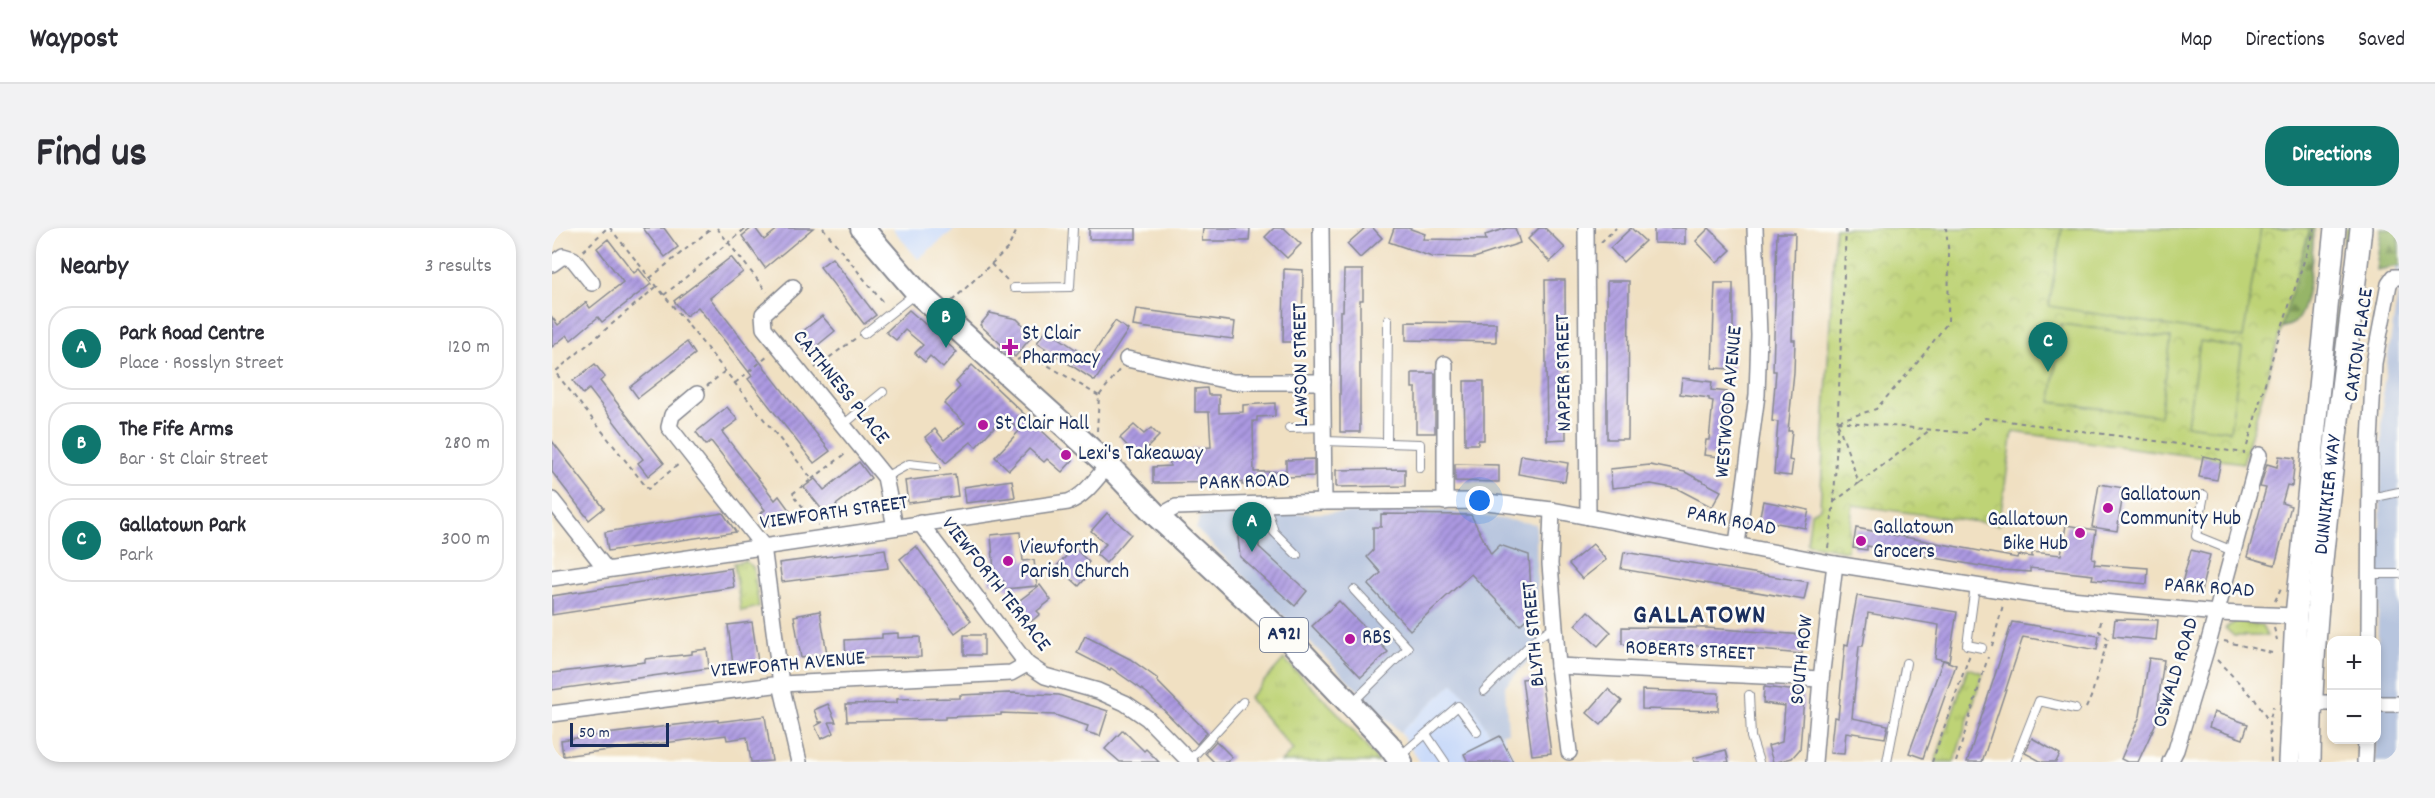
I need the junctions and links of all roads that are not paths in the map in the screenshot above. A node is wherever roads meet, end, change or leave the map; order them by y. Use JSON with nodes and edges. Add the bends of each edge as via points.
{"nodes":[{"id":1,"x":862,"y":228,"type":"edge"},
{"id":2,"x":1073,"y":228,"type":"edge"},
{"id":3,"x":1322,"y":228,"type":"edge"},
{"id":4,"x":1586,"y":228,"type":"edge"},
{"id":5,"x":1755,"y":228,"type":"edge"},
{"id":6,"x":2335,"y":228,"type":"edge"},
{"id":7,"x":2361,"y":228,"type":"edge"},
{"id":8,"x":552,"y":264,"type":"edge"},
{"id":9,"x":2399,"y":277,"type":"edge"},
{"id":10,"x":592,"y":283,"type":"dead end"},
{"id":11,"x":793,"y":287,"type":"dead end"},
{"id":12,"x":1014,"y":288,"type":"road end"},
{"id":13,"x":917,"y":292,"type":"junction"},
{"id":14,"x":1388,"y":320,"type":"dead end"},
{"id":15,"x":864,"y":334,"type":"road end"},
{"id":16,"x":1127,"y":359,"type":"road end"},
{"id":17,"x":1445,"y":364,"type":"dead end"},
{"id":18,"x":1323,"y":382,"type":"junction"},
{"id":19,"x":883,"y":392,"type":"dead end"},
{"id":20,"x":698,"y":394,"type":"road end"},
{"id":21,"x":843,"y":425,"type":"junction"},
{"id":22,"x":1289,"y":428,"type":"dead end"},
{"id":23,"x":1324,"y":434,"type":"junction"},
{"id":24,"x":1388,"y":442,"type":"junction"},
{"id":25,"x":2252,"y":454,"type":"road end"},
{"id":26,"x":1108,"y":465,"type":"junction"},
{"id":27,"x":936,"y":467,"type":"dead end"},
{"id":28,"x":1420,"y":468,"type":"dead end"},
{"id":29,"x":885,"y":477,"type":"junction"},
{"id":30,"x":2399,"y":492,"type":"edge"},
{"id":31,"x":2203,"y":498,"type":"road end"},
{"id":32,"x":2371,"y":498,"type":"junction"},
{"id":33,"x":552,"y":500,"type":"edge"},
{"id":34,"x":1324,"y":502,"type":"junction"},
{"id":35,"x":1445,"y":502,"type":"junction"},
{"id":36,"x":1265,"y":503,"type":"junction"},
{"id":37,"x":1552,"y":510,"type":"junction"},
{"id":38,"x":1158,"y":517,"type":"junction"},
{"id":39,"x":1588,"y":517,"type":"junction"},
{"id":40,"x":920,"y":523,"type":"junction"},
{"id":41,"x":895,"y":526,"type":"junction"},
{"id":42,"x":1737,"y":544,"type":"junction"},
{"id":43,"x":763,"y":546,"type":"junction"},
{"id":44,"x":2324,"y":550,"type":"junction"},
{"id":45,"x":2233,"y":551,"type":"junction"},
{"id":46,"x":1297,"y":555,"type":"dead end"},
{"id":47,"x":1830,"y":563,"type":"junction"},
{"id":48,"x":606,"y":569,"type":"junction"},
{"id":49,"x":2370,"y":574,"type":"junction"},
{"id":50,"x":2399,"y":574,"type":"edge"},
{"id":51,"x":552,"y":578,"type":"edge"},
{"id":52,"x":1974,"y":586,"type":"junction"},
{"id":53,"x":1354,"y":590,"type":"dead end"},
{"id":54,"x":2217,"y":613,"type":"junction"},
{"id":55,"x":2296,"y":616,"type":"junction"},
{"id":56,"x":1555,"y":626,"type":"junction"},
{"id":57,"x":2369,"y":636,"type":"edge"},
{"id":58,"x":1982,"y":648,"type":"dead end"},
{"id":59,"x":1906,"y":663,"type":"dead end"},
{"id":60,"x":1027,"y":664,"type":"junction"},
{"id":61,"x":1558,"y":666,"type":"junction"},
{"id":62,"x":1821,"y":679,"type":"junction"},
{"id":63,"x":781,"y":684,"type":"junction"},
{"id":64,"x":1484,"y":691,"type":"dead end"},
{"id":65,"x":1749,"y":695,"type":"dead end"},
{"id":66,"x":1243,"y":702,"type":"dead end"},
{"id":67,"x":2321,"y":703,"type":"edge"},
{"id":68,"x":2381,"y":704,"type":"edge"},
{"id":69,"x":2399,"y":704,"type":"edge"},
{"id":70,"x":1350,"y":705,"type":"junction"},
{"id":71,"x":2075,"y":709,"type":"road end"},
{"id":72,"x":552,"y":714,"type":"edge"},
{"id":73,"x":1477,"y":732,"type":"dead end"},
{"id":74,"x":1426,"y":734,"type":"junction"},
{"id":75,"x":2366,"y":744,"type":"edge"},
{"id":76,"x":1569,"y":752,"type":"dead end"},
{"id":77,"x":1399,"y":760,"type":"edge"},
{"id":78,"x":799,"y":762,"type":"edge"},
{"id":79,"x":1190,"y":762,"type":"edge"},
{"id":80,"x":1445,"y":762,"type":"edge"},
{"id":81,"x":1759,"y":762,"type":"edge"},
{"id":82,"x":1814,"y":762,"type":"edge"},
{"id":83,"x":1887,"y":762,"type":"edge"},
{"id":84,"x":2015,"y":762,"type":"edge"},
{"id":85,"x":2170,"y":762,"type":"edge"},
{"id":86,"x":2291,"y":762,"type":"edge"},
{"id":87,"x":2310,"y":762,"type":"edge"},
{"id":88,"x":2365,"y":762,"type":"edge"}],
"edges":[{"from":1,"to":13,"type":"main road","number":"A921"},
{"from":2,"to":12,"type":"lane","via":[[1070,287]]},
{"from":3,"to":18,"type":"street","name":"LAWSON STREET"},
{"from":4,"to":39,"type":"street","name":"NAPIER STREET"},
{"from":5,"to":42,"type":"street","name":"WESTWOOD AVENUE","via":[[1757,395]]},
{"from":6,"to":55,"type":"main road","name":"DUNNIKIER WAY"},
{"from":7,"to":44,"type":"main road","name":"DUNNIKIER WAY"},
{"from":8,"to":10,"type":"street","via":[[563,256],[573,259]]},
{"from":9,"to":32,"type":"street","name":"CAXTON PLACE","via":[[2389,284],[2374,363]]},
{"from":11,"to":21,"type":"street","name":"CAITHNESS PLACE","via":[[763,314],[764,328]]},
{"from":13,"to":15,"type":"lane"},
{"from":13,"to":26,"type":"main road","number":"A921"},
{"from":14,"to":24,"type":"lane"},
{"from":16,"to":18,"type":"street","via":[[1233,382]]},
{"from":17,"to":35,"type":"street"},
{"from":18,"to":23,"type":"street","name":"LAWSON STREET"},
{"from":19,"to":21,"type":"lane"},
{"from":20,"to":43,"type":"street","via":[[672,415],[669,427]]},
{"from":21,"to":29,"type":"street","name":"CAITHNESS PLACE"},
{"from":22,"to":23,"type":"lane"},
{"from":23,"to":24,"type":"lane"},
{"from":23,"to":34,"type":"street","name":"LAWSON STREET"},
{"from":24,"to":28,"type":"lane","via":[[1420,444]]},
{"from":25,"to":45,"type":"street","name":"OSWALD ROAD"},
{"from":26,"to":38,"type":"main road","number":"A921"},
{"from":26,"to":40,"type":"street","name":"VIEWFORTH STREET","via":[[1088,489],[1068,502]]},
{"from":27,"to":29,"type":"lane","via":[[909,464]]},
{"from":29,"to":41,"type":"street","name":"CAITHNESS PLACE"},
{"from":30,"to":32,"type":"lane"},
{"from":31,"to":45,"type":"lane","via":[[2196,536]]},
{"from":32,"to":49,"type":"street","name":"CAXTON PLACE"},
{"from":33,"to":48,"type":"street"},
{"from":34,"to":35,"type":"street","name":"PARK ROAD"},
{"from":34,"to":36,"type":"street","name":"PARK ROAD"},
{"from":35,"to":37,"type":"street","name":"PARK ROAD","via":[[1479,501]]},
{"from":36,"to":38,"type":"street","name":"PARK ROAD","via":[[1176,507]]},
{"from":36,"to":46,"type":"lane","via":[[1274,532]]},
{"from":37,"to":39,"type":"street","name":"PARK ROAD"},
{"from":37,"to":56,"type":"street","name":"BLYTH STREET","via":[[1550,564]]},
{"from":38,"to":70,"type":"main road","number":"A921","via":[[1282,632]]},
{"from":39,"to":42,"type":"street","name":"PARK ROAD"},
{"from":40,"to":41,"type":"street","name":"VIEWFORTH STREET"},
{"from":40,"to":60,"type":"street","name":"VIEWFORTH TERRACE"},
{"from":41,"to":43,"type":"street","name":"VIEWFORTH STREET"},
{"from":42,"to":47,"type":"street","name":"PARK ROAD"},
{"from":43,"to":48,"type":"street","name":"VIEWFORTH STREET"},
{"from":43,"to":63,"type":"street"},
{"from":44,"to":55,"type":"main road","via":[[2310,609],[2305,616]]},
{"from":44,"to":67,"type":"main road","name":"DUNNIKIER WAY"},
{"from":45,"to":54,"type":"street","name":"OSWALD ROAD"},
{"from":47,"to":52,"type":"street","name":"PARK ROAD"},
{"from":47,"to":62,"type":"street","name":"SOUTH ROW"},
{"from":48,"to":51,"type":"street","name":"VIEWFORTH STREET"},
{"from":49,"to":50,"type":"lane"},
{"from":49,"to":57,"type":"street","name":"CAXTON PLACE"},
{"from":52,"to":54,"type":"street","name":"PARK ROAD"},
{"from":52,"to":58,"type":"lane","via":[[1967,645]]},
{"from":53,"to":70,"type":"lane","via":[[1408,648]]},
{"from":54,"to":55,"type":"street","name":"PARK ROAD"},
{"from":54,"to":85,"type":"street","name":"OSWALD ROAD"},
{"from":55,"to":86,"type":"main road","name":"DUNNIKIER WAY"},
{"from":56,"to":61,"type":"street","name":"BLYTH STREET"},
{"from":56,"to":64,"type":"lane","via":[[1537,638]]},
{"from":59,"to":83,"type":"lane"},
{"from":60,"to":63,"type":"street","name":"VIEWFORTH AVENUE","via":[[1011,673]]},
{"from":60,"to":79,"type":"street","name":"VIEWFORTH TERRACE","via":[[1045,676],[1125,703],[1148,718]]},
{"from":61,"to":62,"type":"street","name":"ROBERTS STREET"},
{"from":61,"to":76,"type":"street","name":"BLYTH STREET"},
{"from":62,"to":82,"type":"street","name":"SOUTH ROW"},
{"from":63,"to":72,"type":"street","name":"VIEWFORTH AVENUE"},
{"from":63,"to":78,"type":"street"},
{"from":65,"to":81,"type":"lane","via":[[1751,737]]},
{"from":66,"to":79,"type":"lane"},
{"from":67,"to":86,"type":"main road","via":[[2303,708]]},
{"from":67,"to":87,"type":"main road","name":"DUNNIKIER WAY"},
{"from":68,"to":69,"type":"street"},
{"from":70,"to":77,"type":"main road","number":"A921"},
{"from":71,"to":84,"type":"lane","via":[[2039,701]]},
{"from":73,"to":74,"type":"lane","via":[[1458,706]]},
{"from":74,"to":77,"type":"lane"},
{"from":74,"to":80,"type":"lane"},
{"from":75,"to":88,"type":"street"}]}
